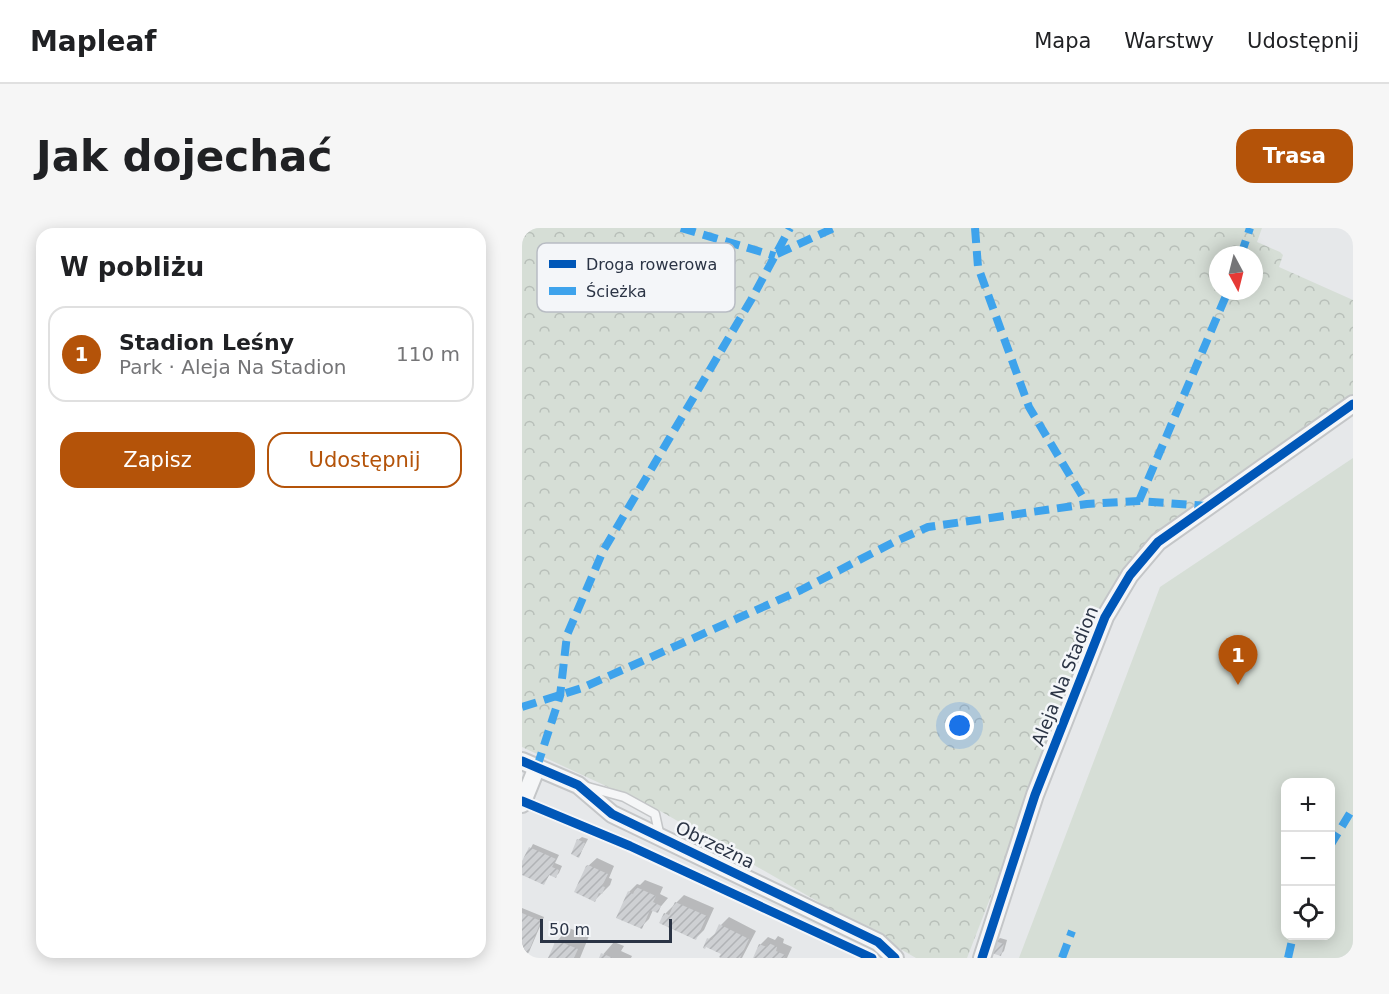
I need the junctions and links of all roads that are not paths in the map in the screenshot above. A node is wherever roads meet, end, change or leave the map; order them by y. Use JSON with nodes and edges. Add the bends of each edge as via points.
{"nodes":[{"id":1,"x":1353,"y":404,"type":"edge"},
{"id":2,"x":530,"y":764,"type":"edge"},
{"id":3,"x":522,"y":804,"type":"edge"},
{"id":4,"x":895,"y":958,"type":"edge"},
{"id":5,"x":982,"y":958,"type":"edge"}],
"edges":[{"from":1,"to":5,"type":"street","name":"Aleja Na Stadion","via":[[1158,542],[1130,575],[1105,617],[1035,795]]},
{"from":2,"to":3,"type":"street"},
{"from":2,"to":4,"type":"street","name":"Obrzeżna","via":[[578,785],[612,814],[878,942]]}]}
